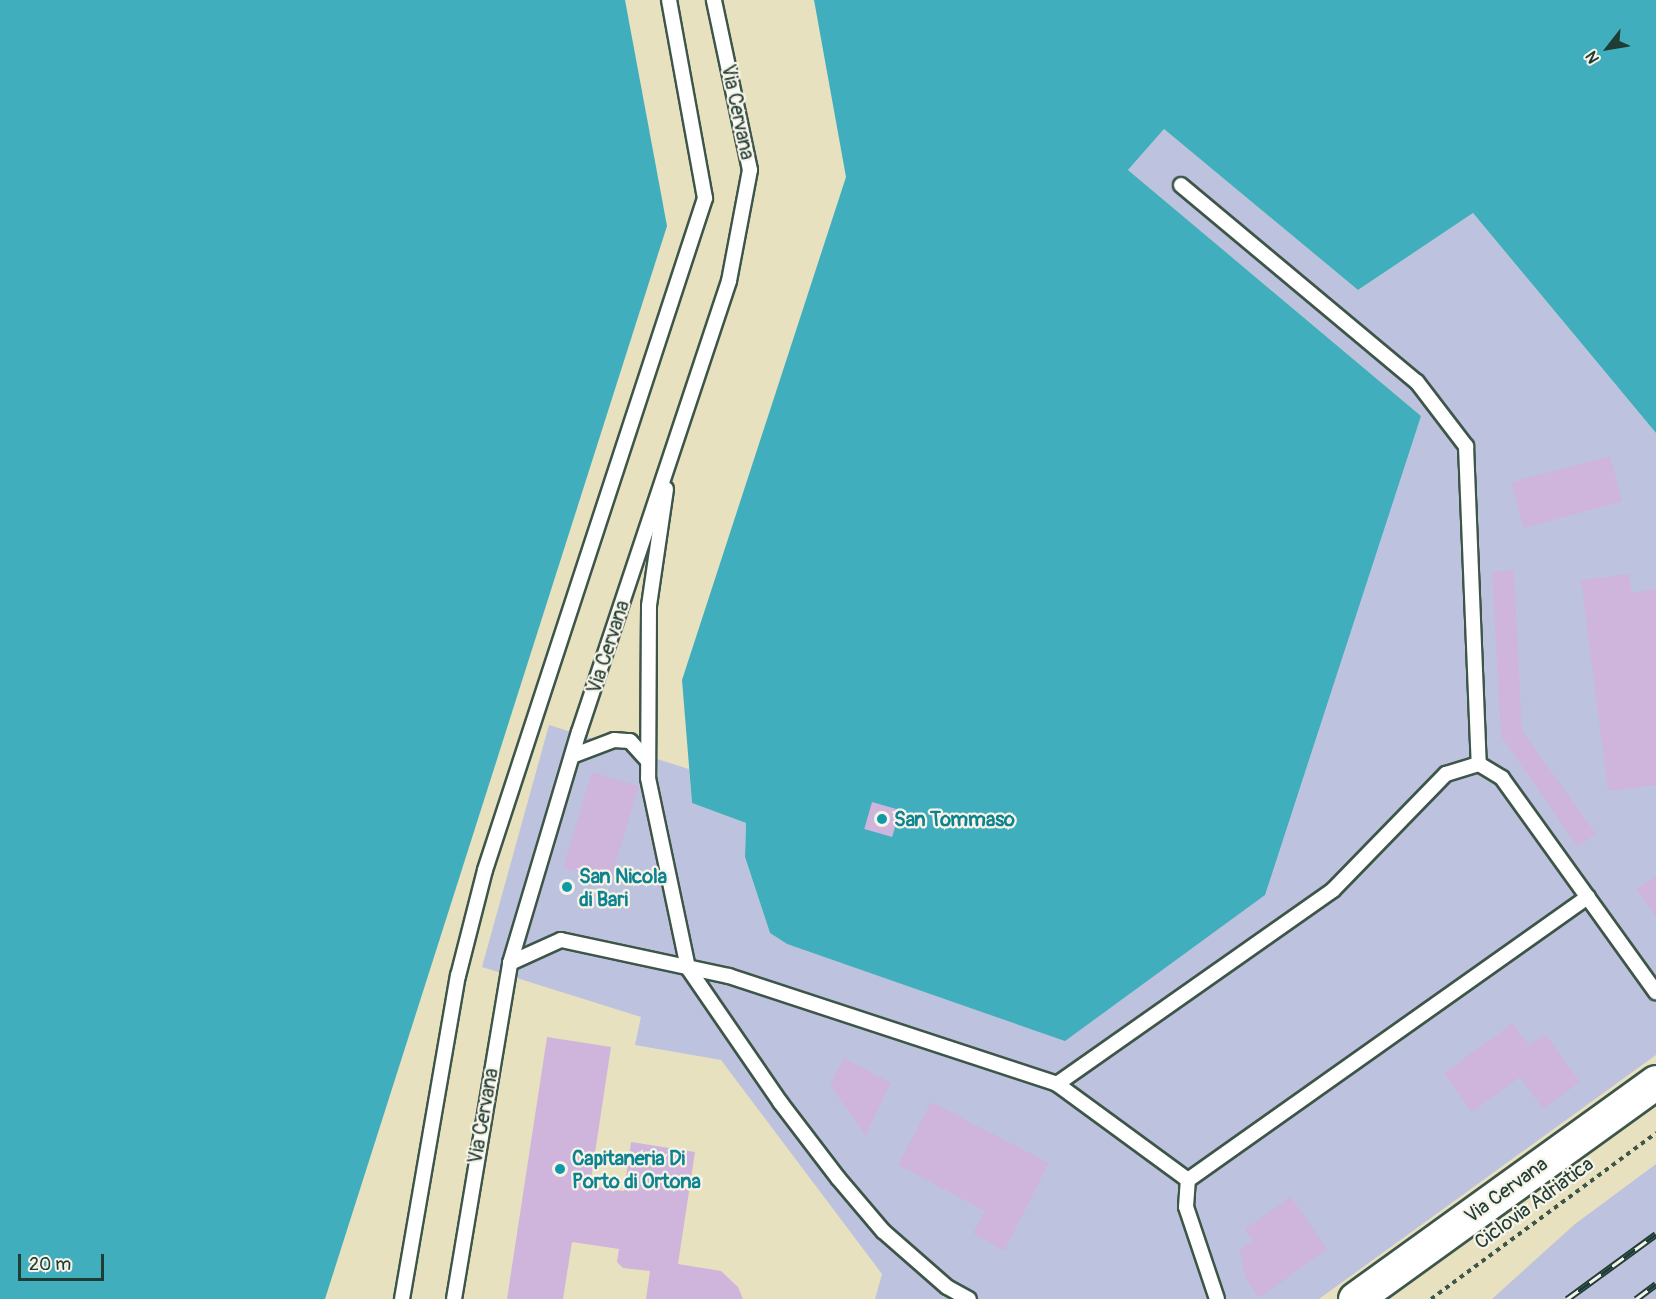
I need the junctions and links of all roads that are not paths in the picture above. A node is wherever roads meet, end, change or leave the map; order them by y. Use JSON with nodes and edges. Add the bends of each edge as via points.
{"nodes":[{"id":1,"x":669,"y":0,"type":"edge"},
{"id":2,"x":714,"y":0,"type":"edge"},
{"id":3,"x":1180,"y":185,"type":"dead end"},
{"id":4,"x":672,"y":452,"type":"junction"},
{"id":5,"x":572,"y":756,"type":"junction"},
{"id":6,"x":648,"y":761,"type":"junction"},
{"id":7,"x":1479,"y":764,"type":"junction"},
{"id":8,"x":1587,"y":897,"type":"junction"},
{"id":9,"x":510,"y":963,"type":"junction"},
{"id":10,"x":688,"y":968,"type":"junction"},
{"id":11,"x":1656,"y":992,"type":"edge"},
{"id":12,"x":1656,"y":1082,"type":"edge"},
{"id":13,"x":1057,"y":1084,"type":"junction"},
{"id":14,"x":1188,"y":1180,"type":"junction"},
{"id":15,"x":402,"y":1299,"type":"edge"},
{"id":16,"x":454,"y":1299,"type":"edge"},
{"id":17,"x":969,"y":1299,"type":"edge"},
{"id":18,"x":1217,"y":1299,"type":"edge"},
{"id":19,"x":1355,"y":1299,"type":"edge"}],
"edges":[{"from":1,"to":15,"type":"lane","via":[[705,198],[485,870],[458,976]]},
{"from":2,"to":4,"type":"lane","name":"Via Cervana","via":[[750,170],[729,281]]},
{"from":3,"to":7,"type":"lane","via":[[1418,382],[1466,446]]},
{"from":4,"to":5,"type":"lane","name":"Via Cervana"},
{"from":4,"to":6,"type":"lane","via":[[649,606]]},
{"from":5,"to":6,"type":"lane","via":[[630,741]]},
{"from":5,"to":9,"type":"lane","name":"Via Cervana"},
{"from":6,"to":10,"type":"lane","via":[[662,858]]},
{"from":7,"to":8,"type":"lane","via":[[1502,777]]},
{"from":7,"to":13,"type":"lane","via":[[1446,774],[1333,890]]},
{"from":8,"to":11,"type":"lane"},
{"from":8,"to":14,"type":"lane"},
{"from":9,"to":10,"type":"lane","via":[[561,940]]},
{"from":9,"to":16,"type":"lane","name":"Via Cervana"},
{"from":10,"to":13,"type":"lane","via":[[729,976]]},
{"from":10,"to":17,"type":"lane","via":[[780,1102],[838,1178],[883,1231],[947,1287]]},
{"from":12,"to":19,"type":"street","name":"Via Cervana"},
{"from":13,"to":14,"type":"lane"},
{"from":14,"to":18,"type":"lane","via":[[1186,1207]]}]}
